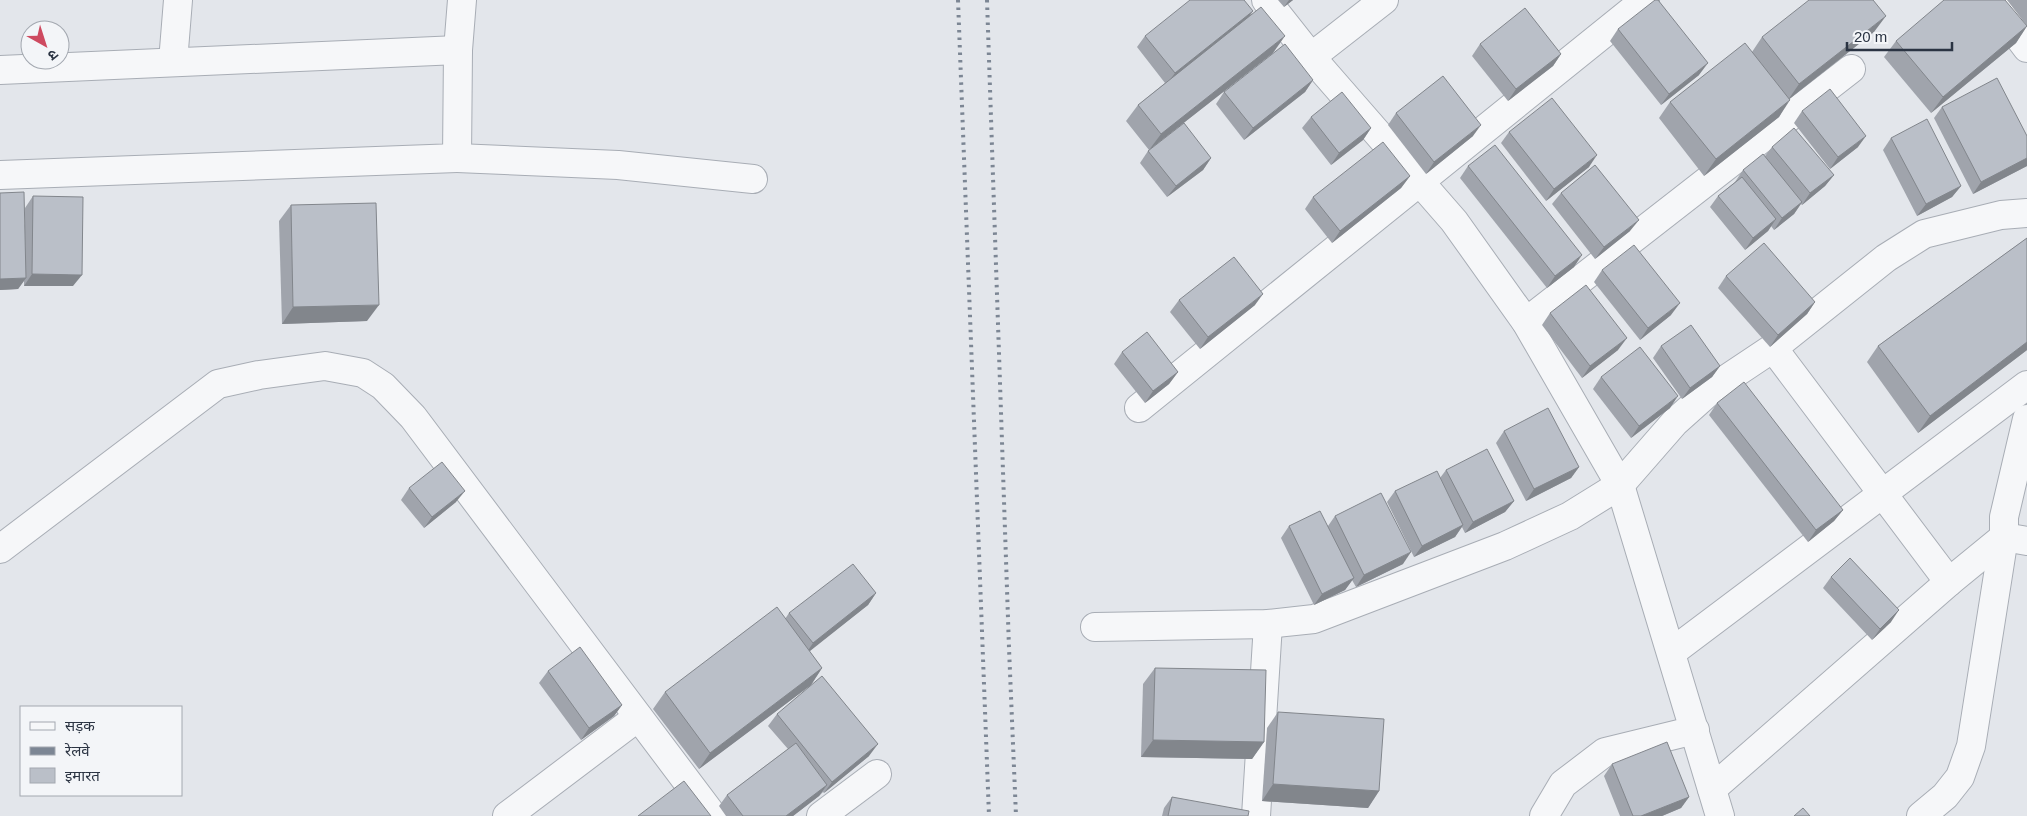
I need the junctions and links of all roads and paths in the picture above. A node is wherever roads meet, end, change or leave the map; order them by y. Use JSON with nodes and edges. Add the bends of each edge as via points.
{"nodes":[{"id":1,"x":178,"y":0,"type":"edge"},
{"id":2,"x":462,"y":0,"type":"edge"},
{"id":3,"x":1266,"y":0,"type":"edge"},
{"id":4,"x":1384,"y":0,"type":"edge"},
{"id":5,"x":1645,"y":0,"type":"edge"},
{"id":6,"x":1991,"y":0,"type":"edge"},
{"id":7,"x":2027,"y":48,"type":"edge"},
{"id":8,"x":458,"y":50,"type":"junction"},
{"id":9,"x":1311,"y":56,"type":"junction"},
{"id":10,"x":173,"y":62,"type":"junction"},
{"id":11,"x":1852,"y":69,"type":"dead end"},
{"id":12,"x":0,"y":70,"type":"edge"},
{"id":13,"x":457,"y":158,"type":"junction"},
{"id":14,"x":0,"y":175,"type":"edge"},
{"id":15,"x":753,"y":179,"type":"dead end"},
{"id":16,"x":1419,"y":182,"type":"junction"},
{"id":17,"x":2027,"y":213,"type":"edge"},
{"id":18,"x":1526,"y":322,"type":"junction"},
{"id":19,"x":1773,"y":348,"type":"junction"},
{"id":20,"x":2027,"y":385,"type":"edge"},
{"id":21,"x":1139,"y":408,"type":"dead end"},
{"id":22,"x":2027,"y":419,"type":"edge"},
{"id":23,"x":1620,"y":485,"type":"junction"},
{"id":24,"x":1884,"y":493,"type":"junction"},
{"id":25,"x":2016,"y":539,"type":"edge"},
{"id":26,"x":0,"y":549,"type":"edge"},
{"id":27,"x":1949,"y":582,"type":"junction"},
{"id":28,"x":1268,"y":624,"type":"junction"},
{"id":29,"x":1096,"y":627,"type":"dead end"},
{"id":30,"x":1672,"y":652,"type":"junction"},
{"id":31,"x":638,"y":716,"type":"junction"},
{"id":32,"x":1695,"y":730,"type":"junction"},
{"id":33,"x":877,"y":774,"type":"dead end"},
{"id":34,"x":1712,"y":789,"type":"junction"},
{"id":35,"x":507,"y":816,"type":"edge"},
{"id":36,"x":713,"y":816,"type":"edge"},
{"id":37,"x":821,"y":816,"type":"edge"},
{"id":38,"x":1256,"y":816,"type":"edge"},
{"id":39,"x":1544,"y":816,"type":"edge"},
{"id":40,"x":1720,"y":816,"type":"edge"},
{"id":41,"x":1921,"y":816,"type":"edge"}],
"edges":[{"from":1,"to":10,"type":"street"},
{"from":2,"to":8,"type":"street"},
{"from":3,"to":9,"type":"street"},
{"from":4,"to":9,"type":"street"},
{"from":5,"to":16,"type":"street"},
{"from":6,"to":7,"type":"street"},
{"from":8,"to":10,"type":"street"},
{"from":8,"to":13,"type":"street"},
{"from":9,"to":16,"type":"street"},
{"from":10,"to":12,"type":"street"},
{"from":11,"to":18,"type":"street"},
{"from":13,"to":14,"type":"street"},
{"from":13,"to":15,"type":"street","via":[[618,166]]},
{"from":16,"to":18,"type":"street","via":[[1454,222]]},
{"from":16,"to":21,"type":"street"},
{"from":17,"to":19,"type":"street","via":[[2001,215],[1924,234],[1886,258]]},
{"from":18,"to":23,"type":"street"},
{"from":19,"to":23,"type":"street","via":[[1713,388],[1675,422]]},
{"from":19,"to":24,"type":"street"},
{"from":20,"to":24,"type":"street"},
{"from":22,"to":25,"type":"street","via":[[2004,516]]},
{"from":23,"to":28,"type":"street","via":[[1570,516],[1505,546],[1314,619]]},
{"from":23,"to":30,"type":"street"},
{"from":24,"to":27,"type":"street"},
{"from":24,"to":30,"type":"street"},
{"from":25,"to":27,"type":"street"},
{"from":25,"to":41,"type":"street","via":[[1971,746],[1960,777],[1945,796]]},
{"from":26,"to":31,"type":"street","via":[[218,384],[325,366],[363,372],[383,386],[413,418]]},
{"from":27,"to":34,"type":"street"},
{"from":28,"to":29,"type":"street"},
{"from":28,"to":38,"type":"street"},
{"from":30,"to":32,"type":"street"},
{"from":31,"to":35,"type":"street"},
{"from":31,"to":36,"type":"street"},
{"from":32,"to":34,"type":"street"},
{"from":32,"to":39,"type":"street","via":[[1605,752],[1563,784]]},
{"from":33,"to":37,"type":"street"},
{"from":34,"to":40,"type":"street"}]}
